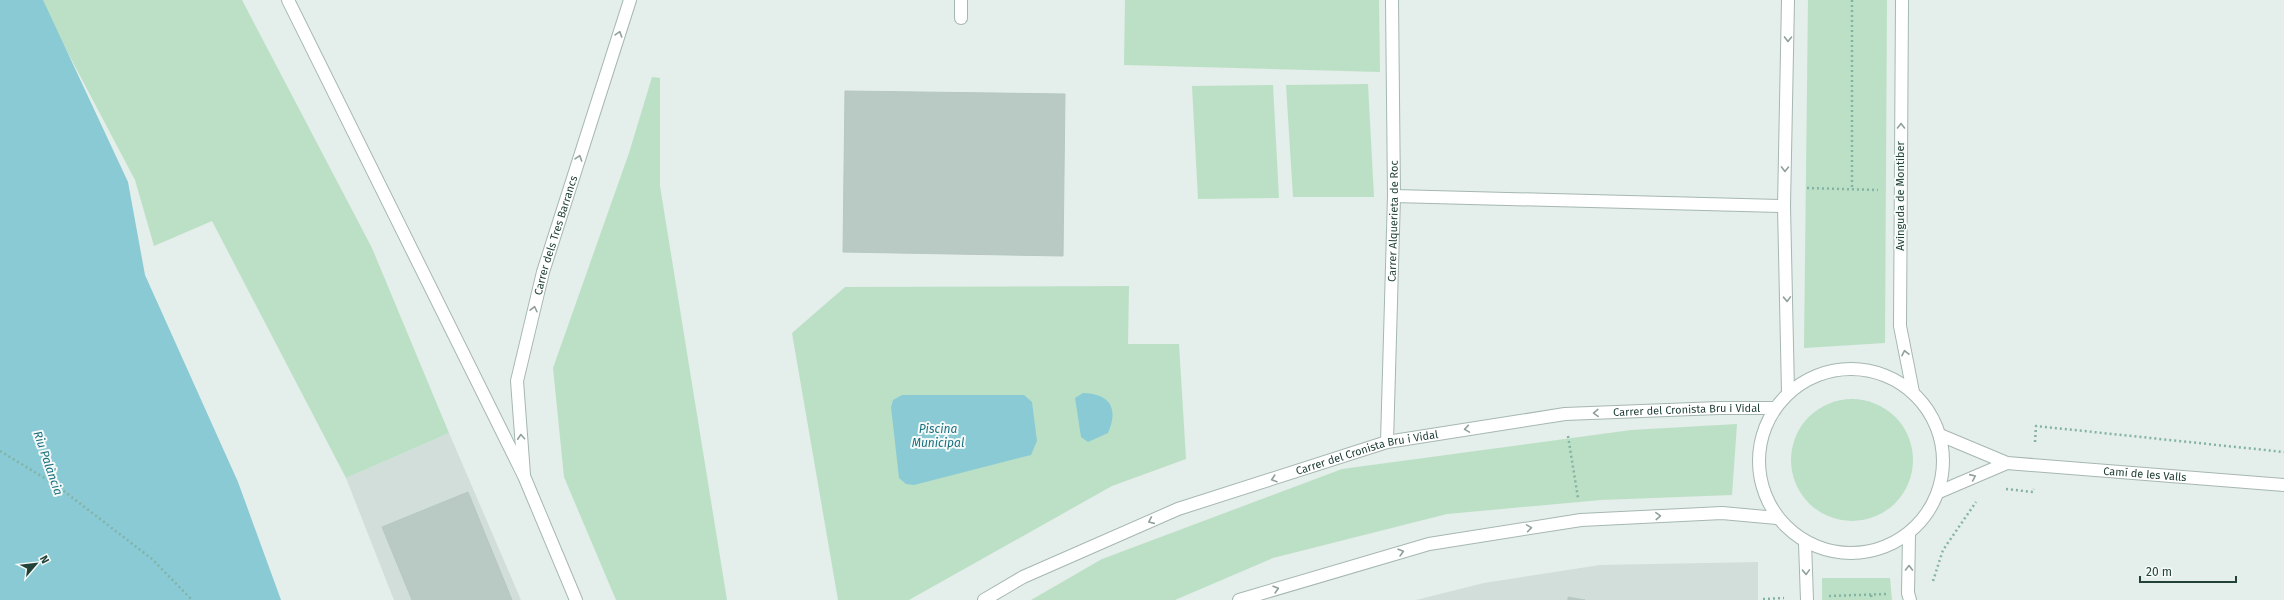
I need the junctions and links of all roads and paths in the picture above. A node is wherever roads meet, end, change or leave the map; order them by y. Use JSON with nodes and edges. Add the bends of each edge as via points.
{"nodes":[{"id":1,"x":288,"y":0,"type":"edge"},
{"id":2,"x":630,"y":0,"type":"edge"},
{"id":3,"x":961,"y":0,"type":"edge"},
{"id":4,"x":1392,"y":0,"type":"edge"},
{"id":5,"x":1788,"y":0,"type":"edge"},
{"id":6,"x":1852,"y":0,"type":"edge"},
{"id":7,"x":1902,"y":0,"type":"edge"},
{"id":8,"x":961,"y":18,"type":"dead end"},
{"id":9,"x":1785,"y":188,"type":"junction"},
{"id":10,"x":1852,"y":190,"type":"junction"},
{"id":11,"x":1900,"y":191,"type":"junction"},
{"id":12,"x":1394,"y":196,"type":"junction"},
{"id":13,"x":1784,"y":206,"type":"junction"},
{"id":14,"x":1788,"y":392,"type":"junction"},
{"id":15,"x":1913,"y":392,"type":"junction"},
{"id":16,"x":1775,"y":408,"type":"junction"},
{"id":17,"x":1565,"y":414,"type":"junction"},
{"id":18,"x":1940,"y":435,"type":"junction"},
{"id":19,"x":1387,"y":442,"type":"junction"},
{"id":20,"x":0,"y":451,"type":"edge"},
{"id":21,"x":2007,"y":463,"type":"junction"},
{"id":22,"x":524,"y":476,"type":"junction"},
{"id":23,"x":2284,"y":485,"type":"edge"},
{"id":24,"x":1939,"y":492,"type":"junction"},
{"id":25,"x":1777,"y":518,"type":"junction"},
{"id":26,"x":1581,"y":520,"type":"junction"},
{"id":27,"x":1909,"y":535,"type":"junction"},
{"id":28,"x":1805,"y":543,"type":"junction"},
{"id":29,"x":1855,"y":595,"type":"dead end"},
{"id":30,"x":1871,"y":595,"type":"dead end"},
{"id":31,"x":192,"y":600,"type":"edge"},
{"id":32,"x":576,"y":600,"type":"edge"},
{"id":33,"x":984,"y":600,"type":"edge"},
{"id":34,"x":1239,"y":600,"type":"edge"},
{"id":35,"x":1807,"y":600,"type":"edge"},
{"id":36,"x":1855,"y":600,"type":"edge"},
{"id":37,"x":1872,"y":600,"type":"edge"},
{"id":38,"x":1910,"y":600,"type":"edge"}],
"edges":[{"from":1,"to":22,"type":"street"},
{"from":22,"to":2,"type":"street","name":"Carrer dels Tres Barrancs","one_way":true,"via":[[517,381],[542,272]]},
{"from":3,"to":8,"type":"street"},
{"from":4,"to":12,"type":"street","name":"Carrer Alquerieta de Roc"},
{"from":5,"to":9,"type":"street","one_way":true},
{"from":6,"to":10,"type":"path"},
{"from":11,"to":7,"type":"street","name":"Avinguda de Montiber","one_way":true},
{"from":9,"to":10,"type":"path"},
{"from":9,"to":13,"type":"street"},
{"from":10,"to":11,"type":"path"},
{"from":15,"to":11,"type":"street","name":"Avinguda de Montiber","one_way":true,"via":[[1900,326]]},
{"from":12,"to":13,"type":"street"},
{"from":12,"to":19,"type":"street","name":"Carrer Alquerieta de Roc"},
{"from":13,"to":14,"type":"street","one_way":true},
{"from":14,"to":15,"type":"street","via":[[1828,371],[1873,371]]},
{"from":14,"to":16,"type":"street"},
{"from":15,"to":18,"type":"street"},
{"from":16,"to":17,"type":"street","name":"Carrer del Cronista Bru i Vidal","one_way":true},
{"from":16,"to":25,"type":"street","via":[[1760,444],[1760,483]]},
{"from":17,"to":19,"type":"street","name":"Carrer del Cronista Bru i Vidal","one_way":true},
{"from":17,"to":26,"type":"path"},
{"from":18,"to":21,"type":"street","name":"Camí de les Valls"},
{"from":18,"to":24,"type":"street","via":[[1945,464]]},
{"from":19,"to":33,"type":"street","name":"Carrer del Cronista Bru i Vidal","one_way":true,"via":[[1178,509],[1023,577]]},
{"from":20,"to":31,"type":"path","via":[[56,485],[146,554]]},
{"from":21,"to":23,"type":"street","name":"Camí de les Valls"},
{"from":24,"to":21,"type":"street","name":"Camí de les Valls","one_way":true},
{"from":22,"to":32,"type":"street"},
{"from":24,"to":27,"type":"street"},
{"from":26,"to":25,"type":"street","one_way":true,"via":[[1722,513]]},
{"from":25,"to":28,"type":"street"},
{"from":34,"to":26,"type":"street","one_way":true,"via":[[1429,544]]},
{"from":27,"to":28,"type":"street","via":[[1858,555]]},
{"from":38,"to":27,"type":"street","one_way":true},
{"from":28,"to":35,"type":"street","one_way":true},
{"from":29,"to":36,"type":"path"},
{"from":30,"to":37,"type":"path"}]}
